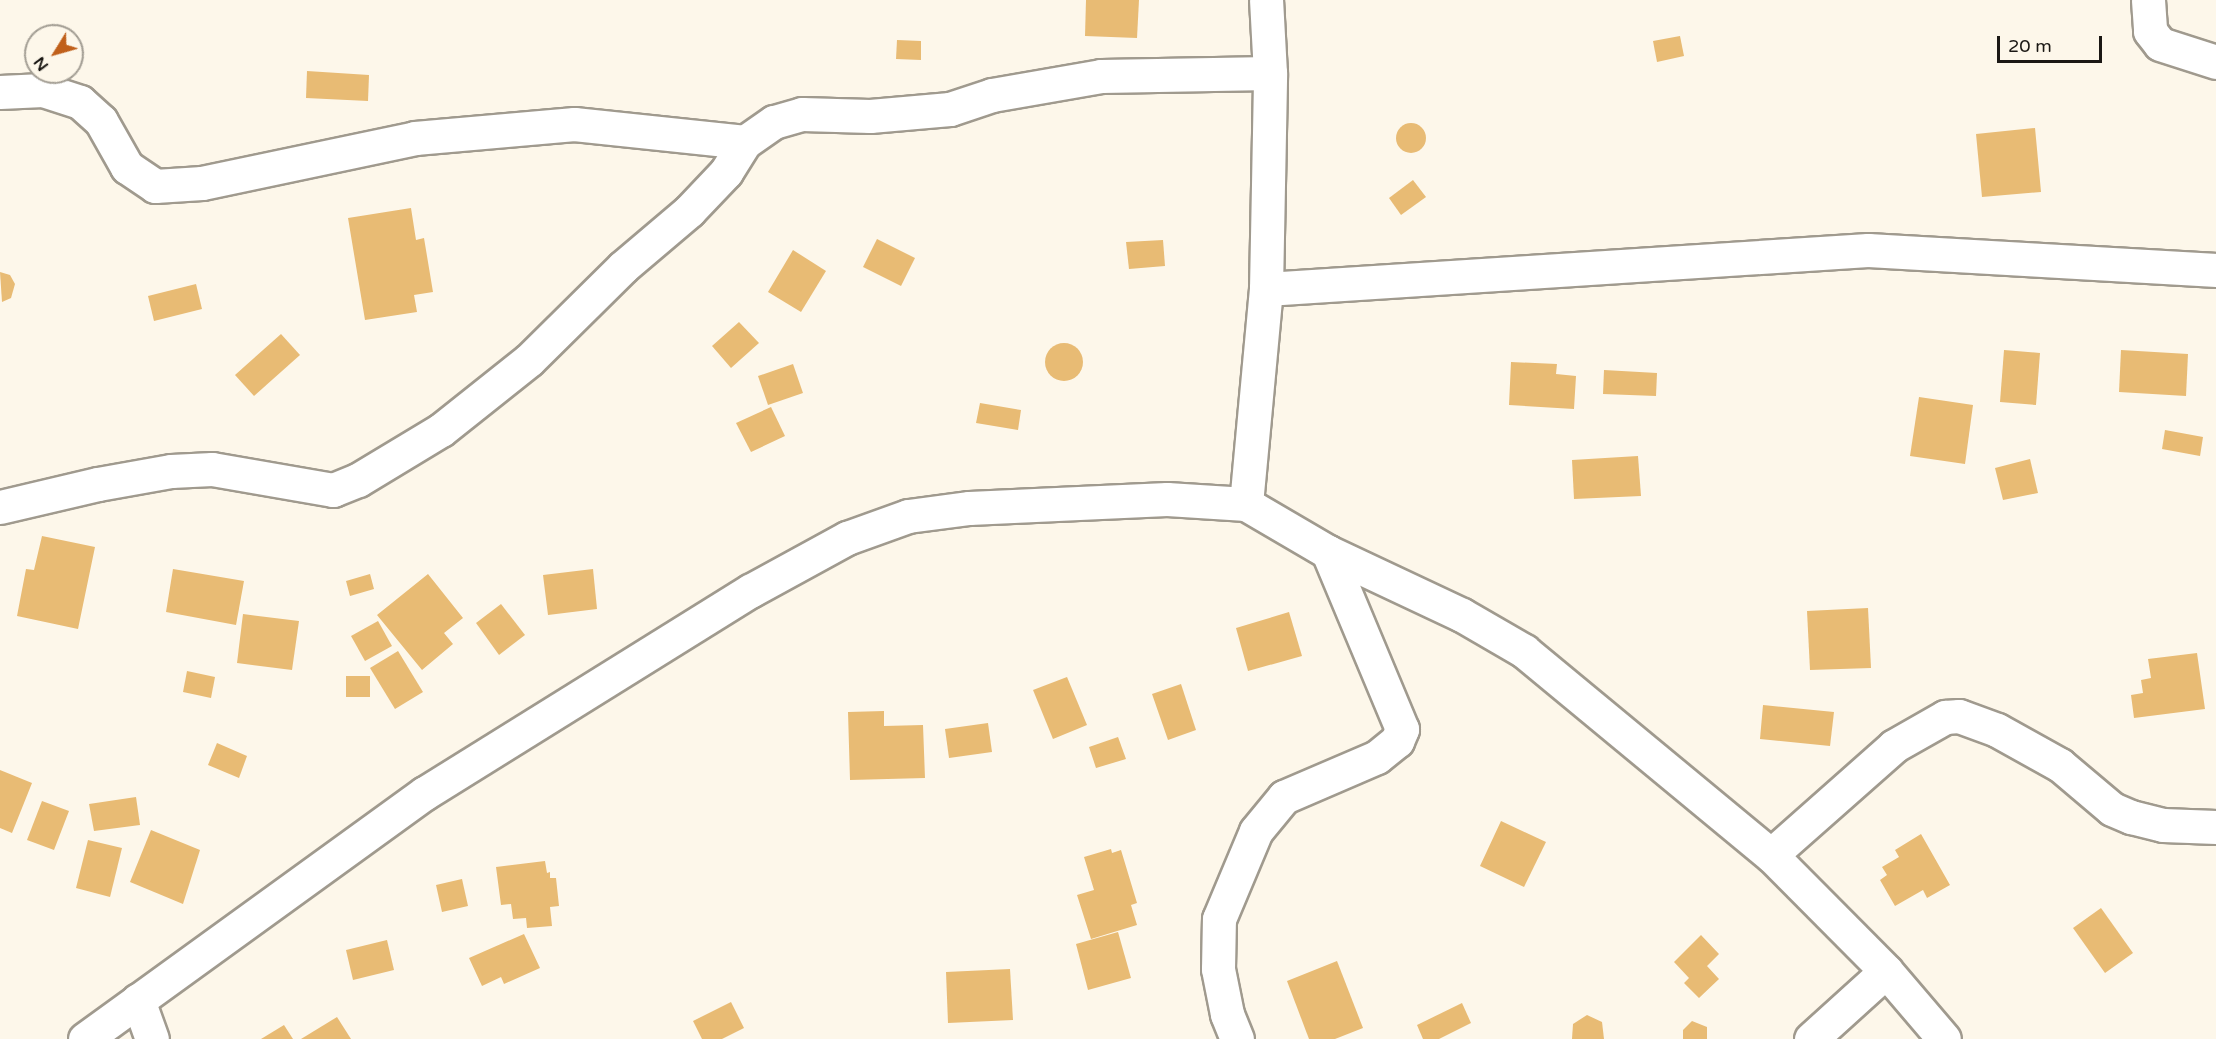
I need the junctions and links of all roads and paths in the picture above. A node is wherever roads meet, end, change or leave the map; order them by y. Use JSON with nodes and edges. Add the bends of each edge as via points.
{"nodes":[{"id":1,"x":1266,"y":0,"type":"edge"},
{"id":2,"x":2148,"y":0,"type":"edge"},
{"id":3,"x":2216,"y":62,"type":"edge"},
{"id":4,"x":1270,"y":73,"type":"junction"},
{"id":5,"x":0,"y":92,"type":"edge"},
{"id":6,"x":745,"y":142,"type":"junction"},
{"id":7,"x":2216,"y":270,"type":"edge"},
{"id":8,"x":1266,"y":289,"type":"junction"},
{"id":9,"x":1246,"y":504,"type":"junction"},
{"id":10,"x":0,"y":507,"type":"edge"},
{"id":11,"x":1328,"y":552,"type":"junction"},
{"id":12,"x":2216,"y":827,"type":"edge"},
{"id":13,"x":1771,"y":855,"type":"junction"},
{"id":14,"x":1886,"y":971,"type":"junction"},
{"id":15,"x":138,"y":1000,"type":"junction"},
{"id":16,"x":85,"y":1039,"type":"edge"},
{"id":17,"x":152,"y":1039,"type":"edge"},
{"id":18,"x":1237,"y":1039,"type":"edge"},
{"id":19,"x":1810,"y":1039,"type":"edge"},
{"id":20,"x":1944,"y":1039,"type":"edge"}],
"edges":[{"from":1,"to":4,"type":"street"},
{"from":2,"to":3,"type":"street","via":[[2150,31],[2160,44]]},
{"from":4,"to":6,"type":"street","via":[[1101,76],[1012,91],[950,109],[870,116],[802,114],[774,122]]},
{"from":4,"to":8,"type":"street"},
{"from":5,"to":6,"type":"street","via":[[43,90],[80,102],[101,121],[127,166],[155,186],[202,183],[415,138],[574,124]]},
{"from":6,"to":10,"type":"street","via":[[726,172],[689,211],[623,267],[529,360],[441,430],[358,480],[333,490],[212,469],[171,471]]},
{"from":7,"to":8,"type":"street","via":[[1868,250]]},
{"from":8,"to":9,"type":"street"},
{"from":9,"to":11,"type":"street"},
{"from":9,"to":15,"type":"street","via":[[1167,499],[969,508],[908,516],[847,538],[760,585],[425,793]]},
{"from":11,"to":13,"type":"street","via":[[1462,615],[1524,651]]},
{"from":11,"to":18,"type":"street","via":[[1402,729],[1397,741],[1377,757],[1284,797],[1256,831],[1219,919],[1218,969],[1227,1014]]},
{"from":12,"to":13,"type":"street","via":[[2163,825],[2112,809],[2060,765],[1997,730],[1959,716],[1945,717],[1894,746]]},
{"from":13,"to":14,"type":"street"},
{"from":14,"to":19,"type":"street"},
{"from":14,"to":20,"type":"street"},
{"from":15,"to":16,"type":"street"},
{"from":15,"to":17,"type":"street"}]}
